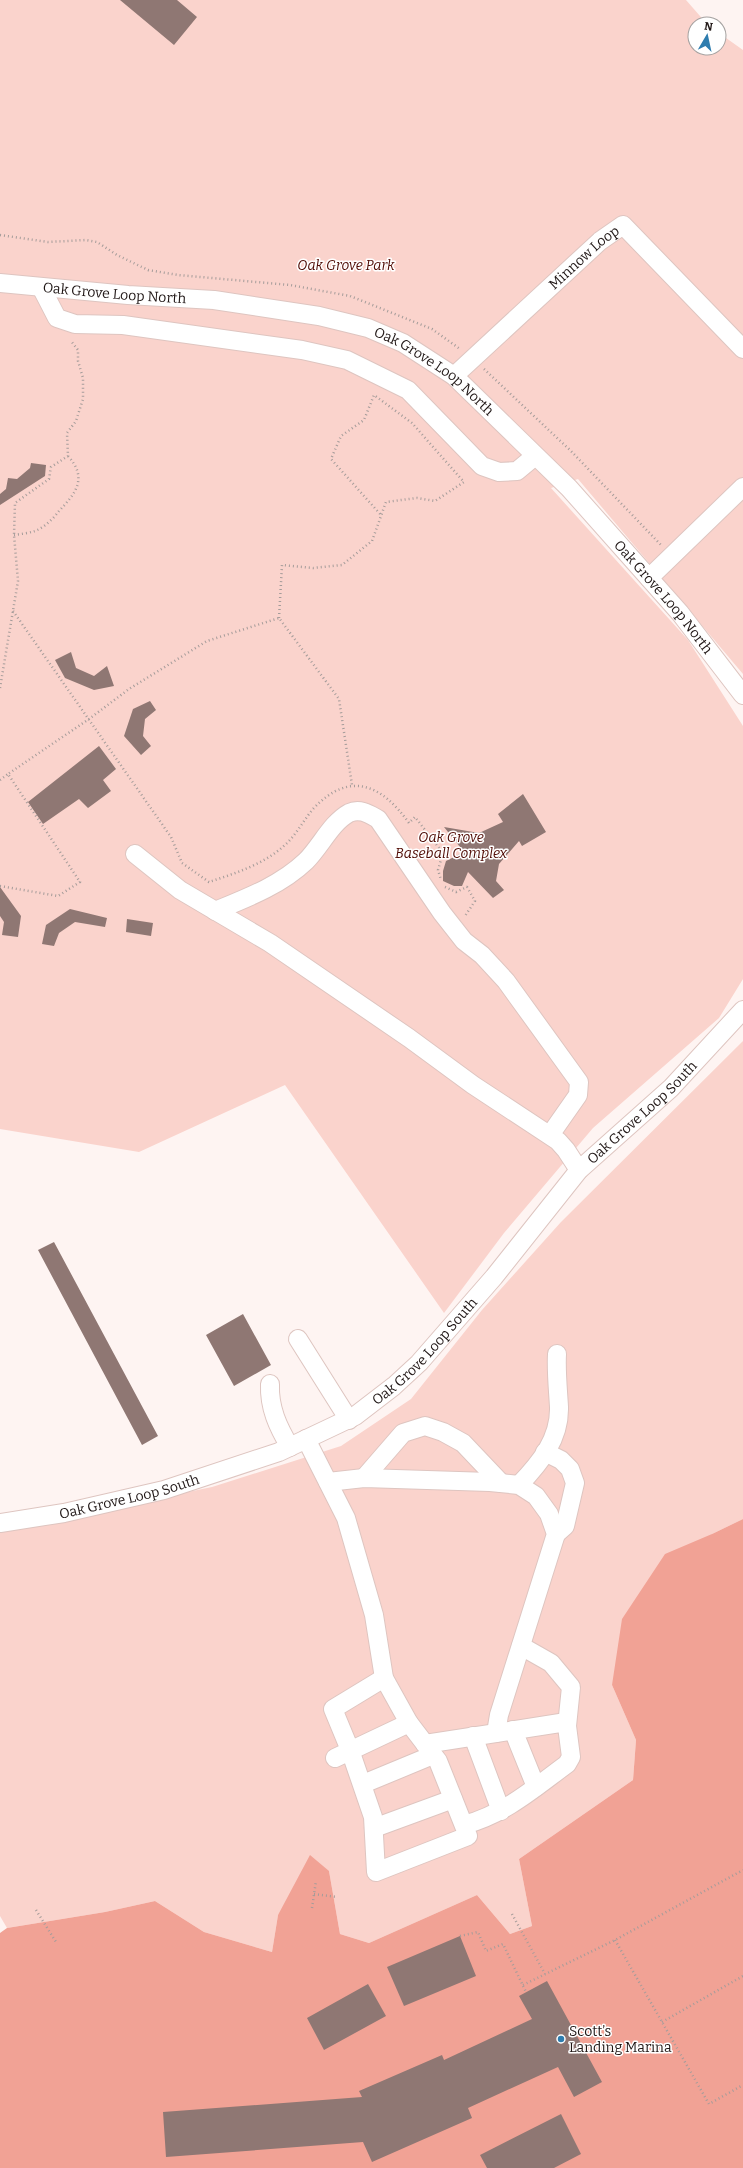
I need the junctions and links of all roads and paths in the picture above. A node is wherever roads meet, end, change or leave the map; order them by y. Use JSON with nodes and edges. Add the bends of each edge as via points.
{"nodes":[{"id":1,"x":0,"y":283,"type":"edge"},
{"id":2,"x":41,"y":287,"type":"junction"},
{"id":3,"x":68,"y":337,"type":"dead end"},
{"id":4,"x":743,"y":349,"type":"edge"},
{"id":5,"x":454,"y":376,"type":"junction"},
{"id":6,"x":68,"y":456,"type":"junction"},
{"id":7,"x":535,"y":456,"type":"junction"},
{"id":8,"x":743,"y":488,"type":"edge"},
{"id":9,"x":381,"y":515,"type":"junction"},
{"id":10,"x":14,"y":535,"type":"junction"},
{"id":11,"x":649,"y":578,"type":"junction"},
{"id":12,"x":13,"y":611,"type":"junction"},
{"id":13,"x":279,"y":618,"type":"junction"},
{"id":14,"x":0,"y":688,"type":"edge"},
{"id":15,"x":743,"y":695,"type":"edge"},
{"id":16,"x":89,"y":719,"type":"junction"},
{"id":17,"x":8,"y":774,"type":"junction"},
{"id":18,"x":0,"y":780,"type":"edge"},
{"id":19,"x":352,"y":785,"type":"junction"},
{"id":20,"x":135,"y":854,"type":"dead end"},
{"id":21,"x":0,"y":886,"type":"edge"},
{"id":22,"x":215,"y":911,"type":"junction"},
{"id":23,"x":461,"y":922,"type":"dead end"},
{"id":24,"x":743,"y":1010,"type":"edge"},
{"id":25,"x":550,"y":1135,"type":"junction"},
{"id":26,"x":579,"y":1170,"type":"junction"},
{"id":27,"x":298,"y":1339,"type":"dead end"},
{"id":28,"x":557,"y":1354,"type":"dead end"},
{"id":29,"x":270,"y":1384,"type":"dead end"},
{"id":30,"x":349,"y":1420,"type":"junction"},
{"id":31,"x":298,"y":1443,"type":"junction"},
{"id":32,"x":545,"y":1452,"type":"junction"},
{"id":33,"x":364,"y":1478,"type":"junction"},
{"id":34,"x":328,"y":1482,"type":"junction"},
{"id":35,"x":501,"y":1483,"type":"junction"},
{"id":36,"x":519,"y":1485,"type":"junction"},
{"id":37,"x":0,"y":1523,"type":"edge"},
{"id":38,"x":556,"y":1534,"type":"junction"},
{"id":39,"x":521,"y":1646,"type":"junction"},
{"id":40,"x":384,"y":1678,"type":"junction"},
{"id":41,"x":409,"y":1723,"type":"junction"},
{"id":42,"x":563,"y":1724,"type":"junction"},
{"id":43,"x":505,"y":1732,"type":"junction"},
{"id":44,"x":473,"y":1736,"type":"junction"},
{"id":45,"x":429,"y":1750,"type":"junction"},
{"id":46,"x":343,"y":1754,"type":"junction"},
{"id":47,"x":363,"y":1784,"type":"junction"},
{"id":48,"x":536,"y":1787,"type":"junction"},
{"id":49,"x":453,"y":1799,"type":"junction"},
{"id":50,"x":501,"y":1811,"type":"junction"},
{"id":51,"x":374,"y":1828,"type":"junction"},
{"id":52,"x":466,"y":1830,"type":"junction"},
{"id":53,"x":743,"y":1870,"type":"edge"},
{"id":54,"x":316,"y":1881,"type":"dead end"},
{"id":55,"x":314,"y":1894,"type":"junction"},
{"id":56,"x":337,"y":1897,"type":"dead end"},
{"id":57,"x":312,"y":1908,"type":"dead end"},
{"id":58,"x":36,"y":1910,"type":"dead end"},
{"id":59,"x":512,"y":1914,"type":"dead end"},
{"id":60,"x":460,"y":1936,"type":"dead end"},
{"id":61,"x":615,"y":1940,"type":"junction"},
{"id":62,"x":56,"y":1942,"type":"dead end"},
{"id":63,"x":545,"y":1974,"type":"junction"},
{"id":64,"x":743,"y":1976,"type":"edge"},
{"id":65,"x":523,"y":1985,"type":"junction"},
{"id":66,"x":526,"y":1992,"type":"dead end"},
{"id":67,"x":662,"y":2022,"type":"junction"},
{"id":68,"x":743,"y":2085,"type":"edge"}],
"edges":[{"from":1,"to":2,"type":"street","name":"Oak Grove Loop North"},
{"from":2,"to":5,"type":"street","name":"Oak Grove Loop North","via":[[214,300],[319,316],[368,328],[404,343]]},
{"from":2,"to":7,"type":"street","via":[[57,318],[75,324],[123,325],[302,350],[347,360],[408,390],[482,466],[499,472],[517,471]]},
{"from":3,"to":6,"type":"path","via":[[78,350],[83,399],[76,421],[67,434]]},
{"from":4,"to":5,"type":"street","name":"Minnow Loop","via":[[623,225],[600,241]]},
{"from":5,"to":7,"type":"street","name":"Oak Grove Loop North"},
{"from":6,"to":10,"type":"path","via":[[51,467],[49,479],[15,503]]},
{"from":6,"to":10,"type":"path","via":[[77,466],[78,472],[77,489],[72,497],[50,522],[36,531]]},
{"from":7,"to":11,"type":"street","name":"Oak Grove Loop North","via":[[569,488]]},
{"from":8,"to":11,"type":"street"},
{"from":9,"to":9,"type":"path","via":[[386,502],[417,498],[435,501],[464,482],[412,423],[374,395],[364,420],[340,436],[331,459]]},
{"from":9,"to":13,"type":"path","via":[[372,541],[342,565],[314,568],[282,565]]},
{"from":10,"to":12,"type":"path","via":[[18,580]]},
{"from":11,"to":15,"type":"street","name":"Oak Grove Loop North","via":[[680,613]]},
{"from":12,"to":14,"type":"path"},
{"from":12,"to":16,"type":"path"},
{"from":13,"to":16,"type":"path","via":[[207,641],[129,689]]},
{"from":13,"to":19,"type":"path","via":[[339,699]]},
{"from":16,"to":17,"type":"path"},
{"from":16,"to":19,"type":"path","via":[[171,837],[182,863],[209,882],[249,868],[285,844],[315,808],[337,789]]},
{"from":17,"to":18,"type":"path"},
{"from":17,"to":21,"type":"path","via":[[80,882],[58,896]]},
{"from":19,"to":23,"type":"path","via":[[372,788],[398,807],[409,823],[415,817],[444,853],[438,870],[442,886],[456,892],[467,887],[475,901]]},
{"from":20,"to":22,"type":"street","via":[[180,890]]},
{"from":22,"to":25,"type":"street","via":[[270,943],[473,1085]]},
{"from":22,"to":25,"type":"street","via":[[252,896],[283,879],[306,861],[338,822],[350,813],[364,811],[378,819],[442,913],[464,941],[482,955],[506,981],[579,1082],[578,1095]]},
{"from":24,"to":26,"type":"street","name":"Oak Grove Loop South","via":[[671,1088]]},
{"from":25,"to":26,"type":"street","via":[[566,1150]]},
{"from":26,"to":30,"type":"street","name":"Oak Grove Loop South","via":[[494,1277],[419,1363],[394,1386]]},
{"from":27,"to":30,"type":"street"},
{"from":28,"to":32,"type":"street","via":[[559,1408],[554,1439]]},
{"from":29,"to":31,"type":"street","via":[[269,1398],[278,1427]]},
{"from":30,"to":31,"type":"street","name":"Oak Grove Loop South"},
{"from":31,"to":34,"type":"street"},
{"from":31,"to":37,"type":"street","name":"Oak Grove Loop South","via":[[164,1490],[64,1513]]},
{"from":32,"to":36,"type":"street"},
{"from":32,"to":38,"type":"street","via":[[561,1460],[570,1469],[575,1483],[565,1526]]},
{"from":33,"to":34,"type":"street"},
{"from":33,"to":35,"type":"street"},
{"from":33,"to":35,"type":"street","via":[[403,1433],[425,1426],[463,1443]]},
{"from":34,"to":40,"type":"street","via":[[346,1518],[372,1608]]},
{"from":35,"to":36,"type":"street"},
{"from":36,"to":38,"type":"street","via":[[536,1496]]},
{"from":38,"to":39,"type":"street"},
{"from":39,"to":42,"type":"street","via":[[551,1663],[571,1687]]},
{"from":39,"to":43,"type":"street","via":[[499,1715]]},
{"from":40,"to":41,"type":"street"},
{"from":40,"to":46,"type":"street","via":[[333,1709]]},
{"from":41,"to":45,"type":"street"},
{"from":41,"to":46,"type":"street"},
{"from":42,"to":43,"type":"street"},
{"from":42,"to":48,"type":"street","via":[[571,1757],[567,1764]]},
{"from":43,"to":44,"type":"street"},
{"from":43,"to":48,"type":"street"},
{"from":44,"to":45,"type":"street"},
{"from":44,"to":50,"type":"street"},
{"from":45,"to":47,"type":"street"},
{"from":45,"to":49,"type":"street","via":[[438,1760]]},
{"from":46,"to":47,"type":"street"},
{"from":47,"to":51,"type":"street"},
{"from":48,"to":50,"type":"street"},
{"from":49,"to":51,"type":"street"},
{"from":49,"to":52,"type":"street"},
{"from":50,"to":52,"type":"street"},
{"from":51,"to":52,"type":"street","via":[[376,1872]]},
{"from":53,"to":61,"type":"path"},
{"from":54,"to":55,"type":"path"},
{"from":55,"to":56,"type":"path"},
{"from":55,"to":57,"type":"path"},
{"from":58,"to":62,"type":"path"},
{"from":59,"to":63,"type":"path"},
{"from":60,"to":65,"type":"path","via":[[478,1932],[486,1951],[503,1944]]},
{"from":61,"to":63,"type":"path"},
{"from":61,"to":67,"type":"path"},
{"from":63,"to":65,"type":"path"},
{"from":64,"to":67,"type":"path"},
{"from":65,"to":66,"type":"path"},
{"from":67,"to":68,"type":"path","via":[[709,2104]]}]}
